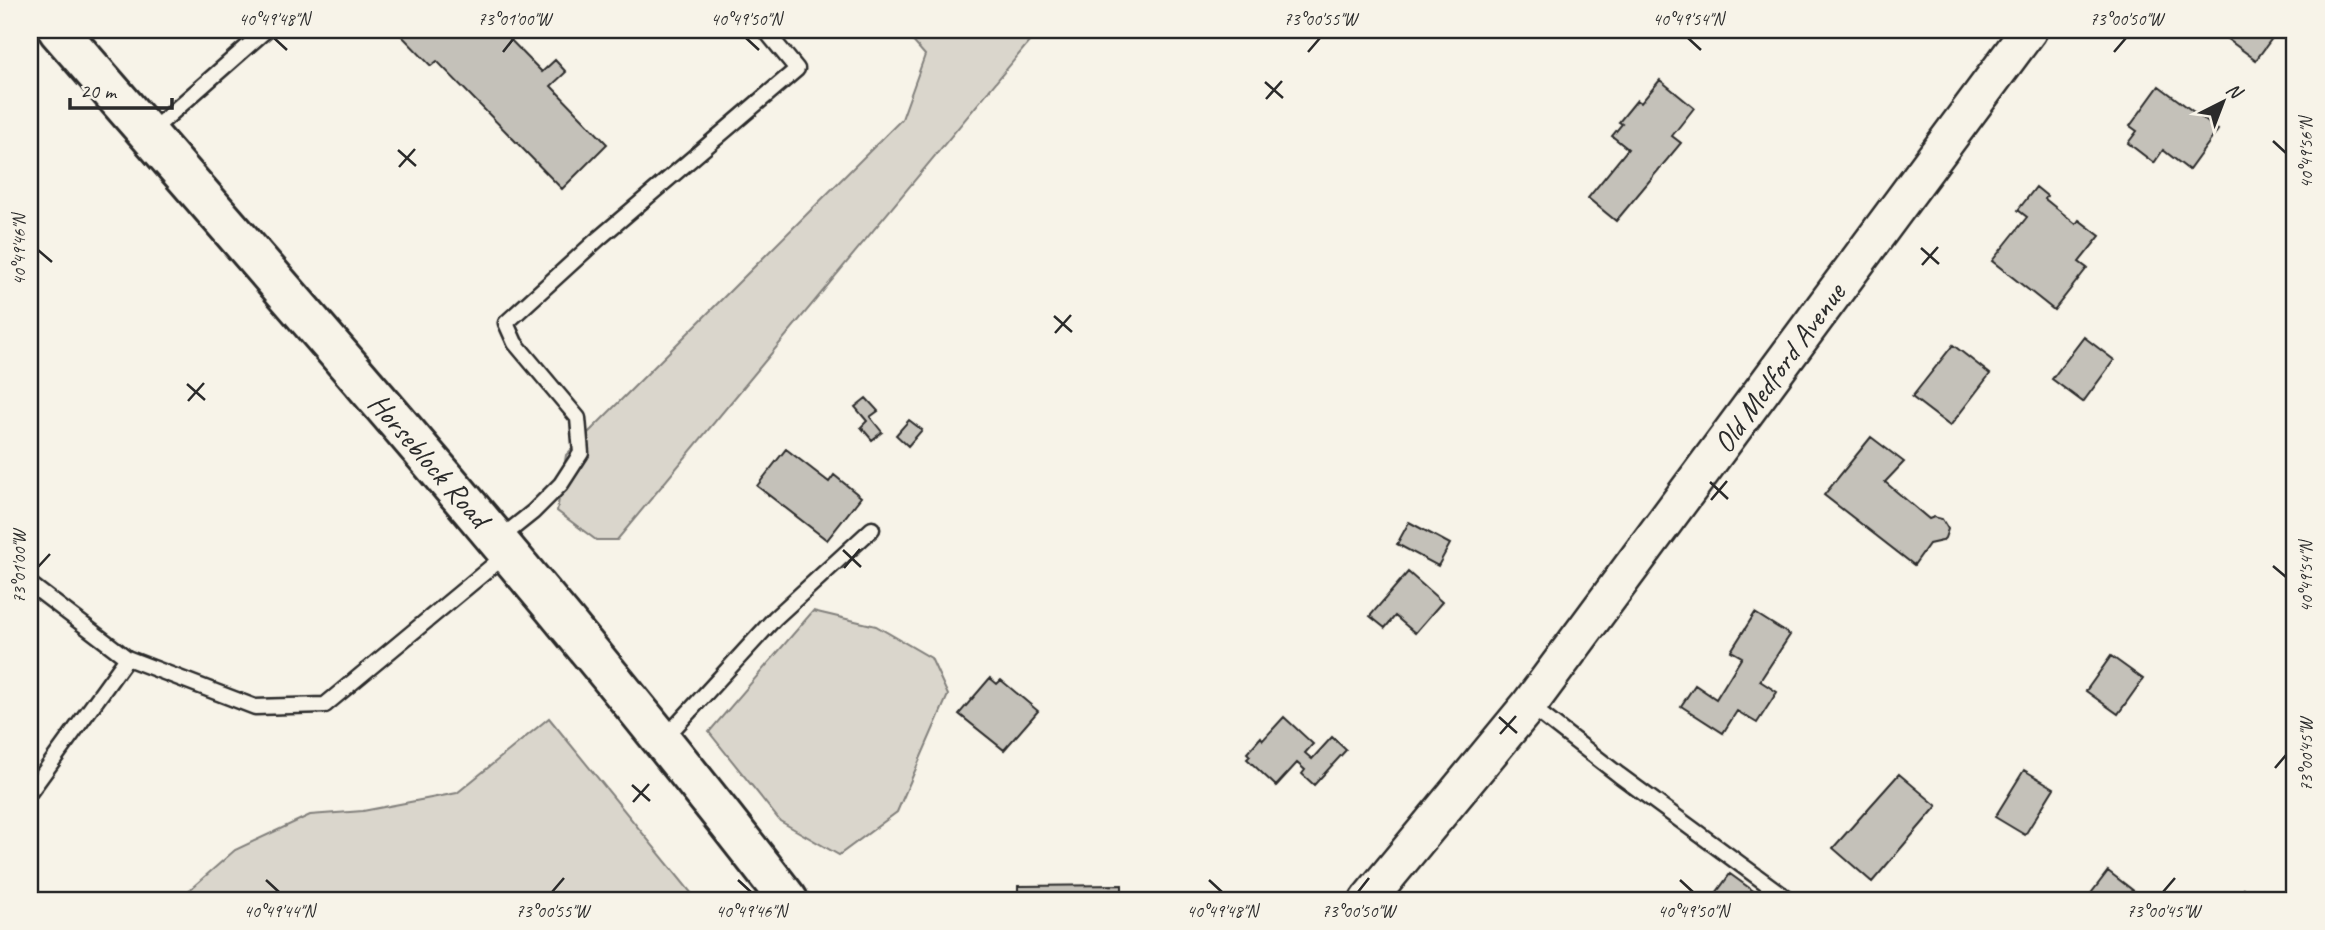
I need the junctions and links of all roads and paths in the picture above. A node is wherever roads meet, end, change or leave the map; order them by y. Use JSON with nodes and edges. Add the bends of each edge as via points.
{"nodes":[{"id":1,"x":58,"y":30,"type":"edge"},
{"id":2,"x":266,"y":30,"type":"edge"},
{"id":3,"x":765,"y":30,"type":"edge"},
{"id":4,"x":2029,"y":30,"type":"edge"},
{"id":5,"x":148,"y":134,"type":"junction"},
{"id":6,"x":872,"y":529,"type":"dead end"},
{"id":7,"x":503,"y":546,"type":"junction"},
{"id":8,"x":30,"y":584,"type":"edge"},
{"id":9,"x":127,"y":658,"type":"junction"},
{"id":10,"x":1530,"y":705,"type":"junction"},
{"id":11,"x":663,"y":740,"type":"junction"},
{"id":12,"x":30,"y":792,"type":"edge"},
{"id":13,"x":788,"y":900,"type":"edge"},
{"id":14,"x":1368,"y":900,"type":"edge"},
{"id":15,"x":1789,"y":900,"type":"edge"}],
"edges":[{"from":1,"to":5,"type":"main road","name":"Horseblock Road"},
{"from":2,"to":5,"type":"lane"},
{"from":3,"to":7,"type":"lane","via":[[797,69],[506,323],[515,343],[578,418],[580,453],[561,484]]},
{"from":4,"to":10,"type":"street","name":"Old Medford Avenue"},
{"from":5,"to":7,"type":"main road","name":"Horseblock Road"},
{"from":6,"to":11,"type":"lane","via":[[775,618]]},
{"from":7,"to":9,"type":"lane","via":[[325,705],[255,707]]},
{"from":7,"to":11,"type":"main road","name":"Horseblock Road"},
{"from":8,"to":9,"type":"lane"},
{"from":9,"to":12,"type":"lane"},
{"from":10,"to":14,"type":"street","name":"Old Medford Avenue"},
{"from":10,"to":15,"type":"lane"},
{"from":11,"to":13,"type":"main road","name":"Horseblock Road"}]}
